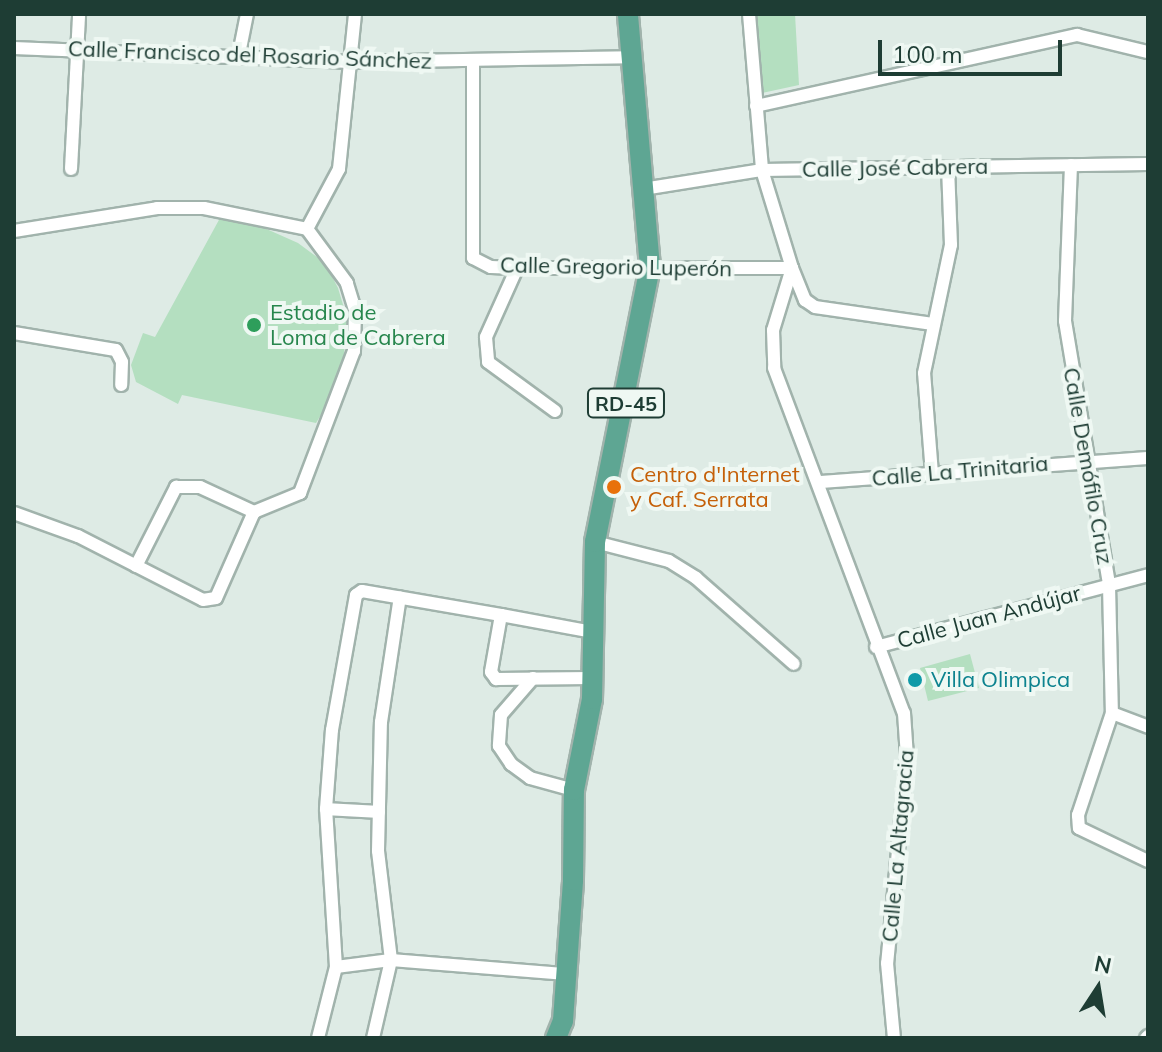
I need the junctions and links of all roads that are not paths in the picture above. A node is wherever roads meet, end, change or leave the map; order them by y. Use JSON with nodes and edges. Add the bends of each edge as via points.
{"nodes":[{"id":1,"x":79,"y":14,"type":"edge"},
{"id":2,"x":247,"y":14,"type":"edge"},
{"id":3,"x":355,"y":14,"type":"edge"},
{"id":4,"x":628,"y":14,"type":"edge"},
{"id":5,"x":749,"y":14,"type":"edge"},
{"id":6,"x":14,"y":48,"type":"edge"},
{"id":7,"x":75,"y":50,"type":"junction"},
{"id":8,"x":1148,"y":52,"type":"edge"},
{"id":9,"x":239,"y":54,"type":"junction"},
{"id":10,"x":630,"y":57,"type":"junction"},
{"id":11,"x":473,"y":60,"type":"junction"},
{"id":12,"x":351,"y":62,"type":"junction"},
{"id":13,"x":756,"y":106,"type":"junction"},
{"id":14,"x":1148,"y":164,"type":"edge"},
{"id":15,"x":1071,"y":165,"type":"junction"},
{"id":16,"x":948,"y":167,"type":"junction"},
{"id":17,"x":71,"y":169,"type":"dead end"},
{"id":18,"x":762,"y":170,"type":"junction"},
{"id":19,"x":643,"y":189,"type":"junction"},
{"id":20,"x":307,"y":229,"type":"junction"},
{"id":21,"x":14,"y":231,"type":"edge"},
{"id":22,"x":650,"y":267,"type":"junction"},
{"id":23,"x":517,"y":268,"type":"junction"},
{"id":24,"x":792,"y":268,"type":"junction"},
{"id":25,"x":933,"y":324,"type":"junction"},
{"id":26,"x":14,"y":333,"type":"edge"},
{"id":27,"x":121,"y":385,"type":"dead end"},
{"id":28,"x":555,"y":411,"type":"dead end"},
{"id":29,"x":1148,"y":458,"type":"edge"},
{"id":30,"x":1084,"y":461,"type":"junction"},
{"id":31,"x":932,"y":474,"type":"junction"},
{"id":32,"x":820,"y":482,"type":"junction"},
{"id":33,"x":254,"y":512,"type":"junction"},
{"id":34,"x":14,"y":513,"type":"edge"},
{"id":35,"x":595,"y":542,"type":"junction"},
{"id":36,"x":136,"y":566,"type":"junction"},
{"id":37,"x":1148,"y":575,"type":"edge"},
{"id":38,"x":1109,"y":585,"type":"junction"},
{"id":39,"x":400,"y":597,"type":"junction"},
{"id":40,"x":501,"y":615,"type":"junction"},
{"id":41,"x":593,"y":632,"type":"junction"},
{"id":42,"x":876,"y":647,"type":"junction"},
{"id":43,"x":794,"y":664,"type":"dead end"},
{"id":44,"x":533,"y":678,"type":"junction"},
{"id":45,"x":592,"y":678,"type":"junction"},
{"id":46,"x":1112,"y":713,"type":"junction"},
{"id":47,"x":1148,"y":727,"type":"edge"},
{"id":48,"x":574,"y":790,"type":"junction"},
{"id":49,"x":326,"y":809,"type":"junction"},
{"id":50,"x":379,"y":812,"type":"junction"},
{"id":51,"x":1148,"y":861,"type":"edge"},
{"id":52,"x":391,"y":960,"type":"junction"},
{"id":53,"x":336,"y":967,"type":"junction"},
{"id":54,"x":566,"y":974,"type":"junction"},
{"id":55,"x":318,"y":1038,"type":"edge"},
{"id":56,"x":373,"y":1038,"type":"edge"},
{"id":57,"x":556,"y":1038,"type":"edge"},
{"id":58,"x":894,"y":1038,"type":"edge"}],
"edges":[{"from":1,"to":7,"type":"street"},
{"from":2,"to":9,"type":"street"},
{"from":3,"to":12,"type":"street"},
{"from":4,"to":10,"type":"main road","number":"RD-45"},
{"from":5,"to":13,"type":"street"},
{"from":6,"to":7,"type":"street","name":"Calle Francisco del Rosario Sánchez"},
{"from":7,"to":9,"type":"street","name":"Calle Francisco del Rosario Sánchez"},
{"from":7,"to":17,"type":"street"},
{"from":8,"to":13,"type":"street","via":[[1077,35]]},
{"from":9,"to":12,"type":"street","name":"Calle Francisco del Rosario Sánchez"},
{"from":10,"to":11,"type":"street","name":"Calle Francisco del Rosario Sánchez"},
{"from":10,"to":19,"type":"main road","number":"RD-45"},
{"from":11,"to":12,"type":"street","name":"Calle Francisco del Rosario Sánchez"},
{"from":11,"to":23,"type":"street","name":"Calle Gregorio Luperón","via":[[469,242],[473,258],[491,267]]},
{"from":12,"to":20,"type":"street","via":[[339,169]]},
{"from":13,"to":18,"type":"street"},
{"from":14,"to":15,"type":"street","name":"Calle José Cabrera"},
{"from":15,"to":16,"type":"street","name":"Calle José Cabrera"},
{"from":15,"to":30,"type":"street","name":"Calle Demófilo Cruz","via":[[1063,292]]},
{"from":16,"to":18,"type":"street","name":"Calle José Cabrera"},
{"from":16,"to":25,"type":"street","via":[[951,245]]},
{"from":18,"to":19,"type":"street","name":"Calle José Cabrera"},
{"from":18,"to":24,"type":"street"},
{"from":19,"to":22,"type":"main road","number":"RD-45"},
{"from":20,"to":21,"type":"street","via":[[204,208],[157,208]]},
{"from":20,"to":33,"type":"street","via":[[347,283],[355,310],[354,351],[300,493]]},
{"from":22,"to":23,"type":"street","name":"Calle Gregorio Luperón"},
{"from":22,"to":24,"type":"street","name":"Calle Gregorio Luperón"},
{"from":22,"to":35,"type":"main road","number":"RD-45"},
{"from":23,"to":28,"type":"street","via":[[486,337],[488,362]]},
{"from":24,"to":25,"type":"street","via":[[805,300],[815,307]]},
{"from":24,"to":32,"type":"street","name":"Calle La Altagracia","via":[[771,350]]},
{"from":25,"to":31,"type":"street","via":[[924,373]]},
{"from":26,"to":27,"type":"street","via":[[116,350],[122,362]]},
{"from":29,"to":30,"type":"street","name":"Calle La Trinitaria"},
{"from":30,"to":31,"type":"street","name":"Calle La Trinitaria"},
{"from":30,"to":38,"type":"street","name":"Calle Demófilo Cruz","via":[[1094,474]]},
{"from":31,"to":32,"type":"street","name":"Calle La Trinitaria"},
{"from":32,"to":42,"type":"street","name":"Calle La Altagracia"},
{"from":33,"to":36,"type":"street","via":[[200,487],[176,487]]},
{"from":33,"to":36,"type":"street","via":[[220,593],[211,600]]},
{"from":34,"to":36,"type":"street","via":[[78,536]]},
{"from":35,"to":41,"type":"main road","number":"RD-45"},
{"from":35,"to":43,"type":"street","via":[[669,561],[696,578]]},
{"from":37,"to":38,"type":"street","name":"Calle Juan Andújar"},
{"from":38,"to":42,"type":"street","name":"Calle Juan Andújar"},
{"from":38,"to":46,"type":"street","name":"Calle Demófilo Cruz"},
{"from":39,"to":40,"type":"street"},
{"from":39,"to":49,"type":"street","via":[[362,591],[354,600],[334,716]]},
{"from":39,"to":50,"type":"street","via":[[381,722]]},
{"from":40,"to":41,"type":"street"},
{"from":40,"to":44,"type":"street","via":[[492,676]]},
{"from":41,"to":45,"type":"main road","number":"RD-45"},
{"from":42,"to":58,"type":"street","name":"Calle La Altagracia","via":[[904,713],[907,737],[887,963]]},
{"from":44,"to":45,"type":"street"},
{"from":44,"to":48,"type":"street","via":[[501,715],[499,746],[530,778]]},
{"from":45,"to":48,"type":"main road","number":"RD-45"},
{"from":46,"to":47,"type":"street"},
{"from":46,"to":51,"type":"street","name":"Calle Demófilo Cruz","via":[[1078,815],[1079,828]]},
{"from":48,"to":54,"type":"main road","number":"RD-45"},
{"from":49,"to":50,"type":"street"},
{"from":49,"to":53,"type":"street"},
{"from":50,"to":52,"type":"street","via":[[378,851]]},
{"from":52,"to":53,"type":"street"},
{"from":52,"to":54,"type":"street"},
{"from":52,"to":56,"type":"street"},
{"from":53,"to":55,"type":"street"},
{"from":54,"to":57,"type":"main road","number":"RD-45"}]}
